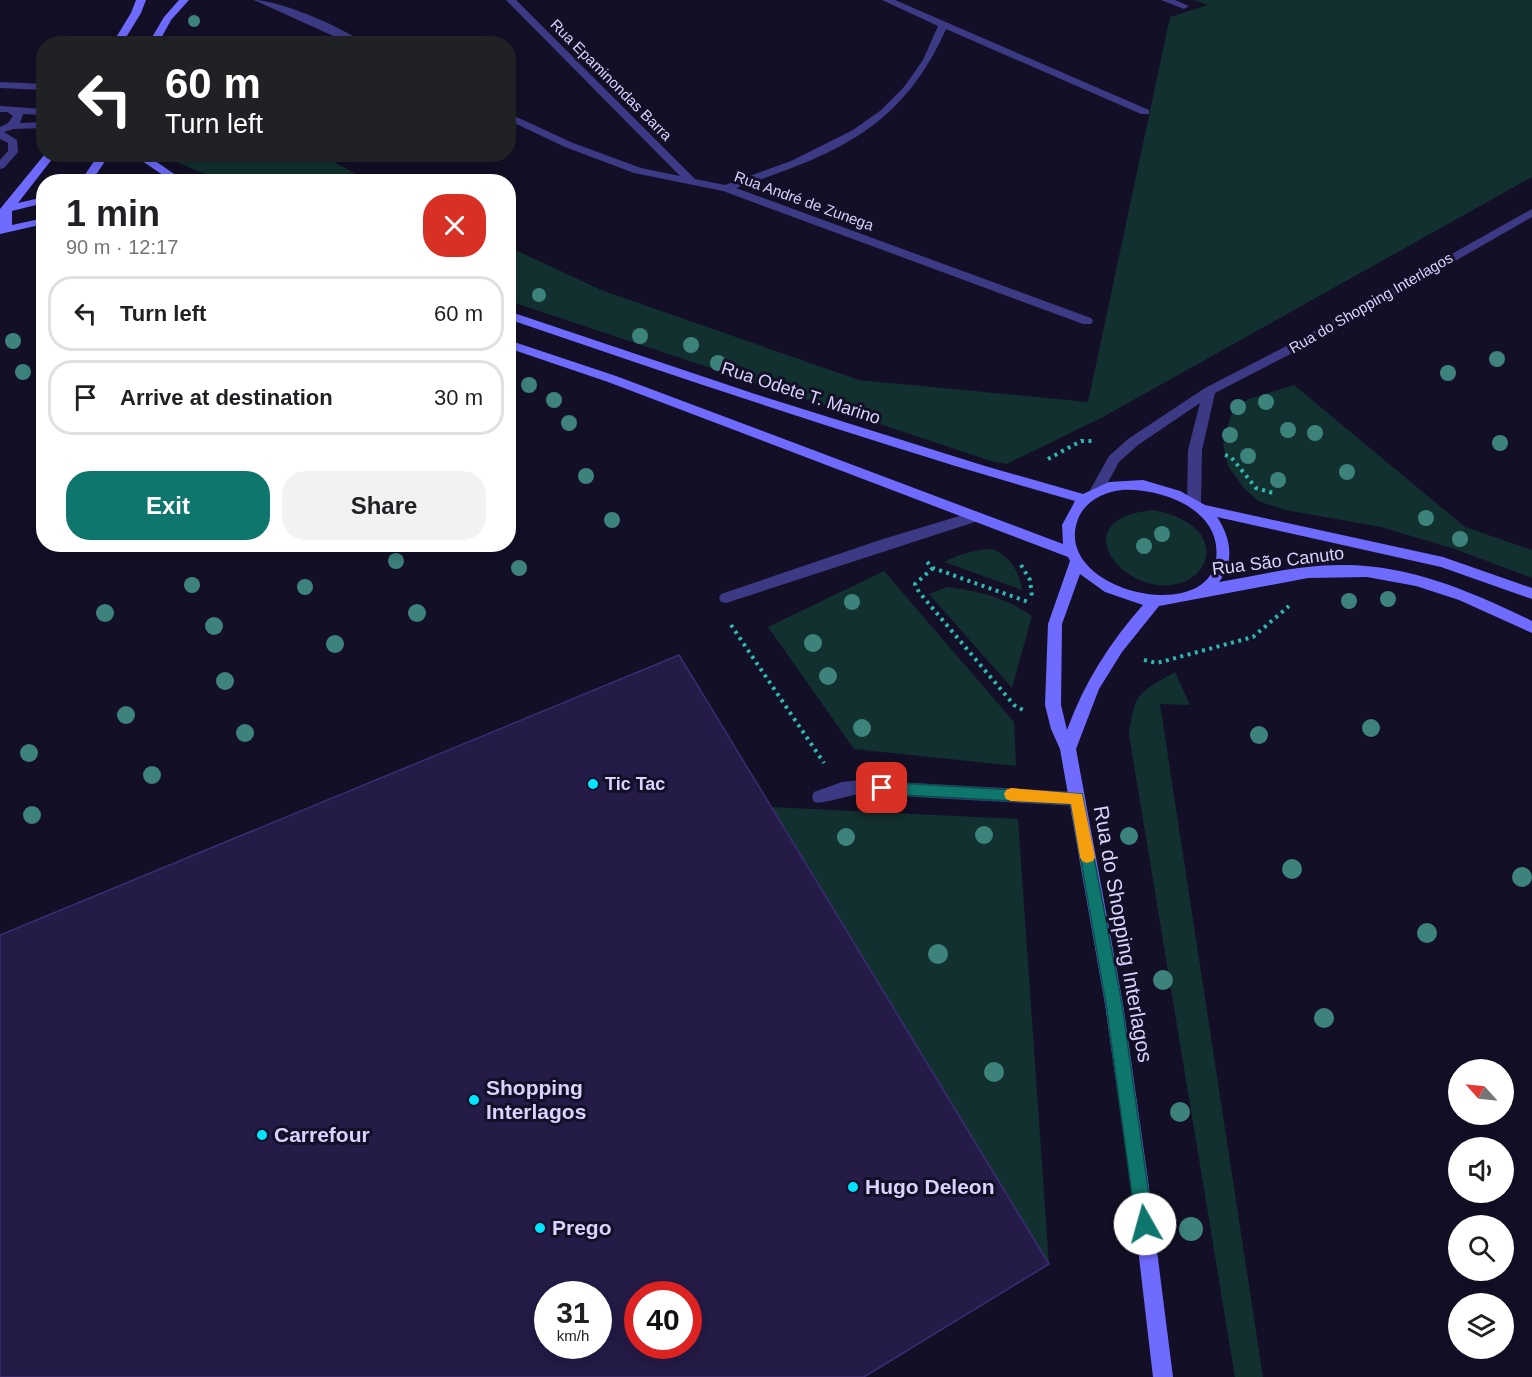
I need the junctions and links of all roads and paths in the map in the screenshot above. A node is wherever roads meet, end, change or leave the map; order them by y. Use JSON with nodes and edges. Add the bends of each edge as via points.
{"nodes":[{"id":1,"x":141,"y":0,"type":"edge"},
{"id":2,"x":184,"y":0,"type":"edge"},
{"id":3,"x":259,"y":0,"type":"edge"},
{"id":4,"x":511,"y":0,"type":"edge"},
{"id":5,"x":886,"y":0,"type":"edge"},
{"id":6,"x":1166,"y":0,"type":"edge"},
{"id":7,"x":1184,"y":6,"type":"dead end"},
{"id":8,"x":944,"y":24,"type":"junction"},
{"id":9,"x":122,"y":36,"type":"edge"},
{"id":10,"x":158,"y":36,"type":"edge"},
{"id":11,"x":344,"y":36,"type":"edge"},
{"id":12,"x":0,"y":85,"type":"edge"},
{"id":13,"x":36,"y":87,"type":"edge"},
{"id":14,"x":0,"y":109,"type":"edge"},
{"id":15,"x":15,"y":111,"type":"junction"},
{"id":16,"x":36,"y":112,"type":"edge"},
{"id":17,"x":1145,"y":112,"type":"dead end"},
{"id":18,"x":516,"y":120,"type":"edge"},
{"id":19,"x":36,"y":125,"type":"edge"},
{"id":20,"x":12,"y":126,"type":"junction"},
{"id":21,"x":0,"y":132,"type":"edge"},
{"id":22,"x":44,"y":162,"type":"edge"},
{"id":23,"x":150,"y":162,"type":"edge"},
{"id":24,"x":0,"y":166,"type":"edge"},
{"id":25,"x":168,"y":174,"type":"edge"},
{"id":26,"x":690,"y":180,"type":"junction"},
{"id":27,"x":726,"y":188,"type":"junction"},
{"id":28,"x":36,"y":202,"type":"edge"},
{"id":29,"x":4,"y":210,"type":"edge"},
{"id":30,"x":1532,"y":212,"type":"edge"},
{"id":31,"x":36,"y":223,"type":"edge"},
{"id":32,"x":3,"y":230,"type":"edge"},
{"id":33,"x":516,"y":318,"type":"edge"},
{"id":34,"x":1087,"y":321,"type":"dead end"},
{"id":35,"x":516,"y":347,"type":"edge"},
{"id":36,"x":1209,"y":391,"type":"junction"},
{"id":37,"x":1133,"y":442,"type":"junction"},
{"id":38,"x":1195,"y":450,"type":"junction"},
{"id":39,"x":1015,"y":479,"type":"junction"},
{"id":40,"x":1277,"y":494,"type":"dead end"},
{"id":41,"x":1091,"y":495,"type":"junction"},
{"id":42,"x":1198,"y":506,"type":"junction"},
{"id":43,"x":976,"y":516,"type":"junction"},
{"id":44,"x":901,"y":540,"type":"junction"},
{"id":45,"x":1074,"y":557,"type":"junction"},
{"id":46,"x":1016,"y":558,"type":"dead end"},
{"id":47,"x":933,"y":568,"type":"junction"},
{"id":48,"x":1299,"y":575,"type":"junction"},
{"id":49,"x":1200,"y":591,"type":"junction"},
{"id":50,"x":1532,"y":594,"type":"edge"},
{"id":51,"x":726,"y":598,"type":"dead end"},
{"id":52,"x":1155,"y":601,"type":"junction"},
{"id":53,"x":1032,"y":604,"type":"junction"},
{"id":54,"x":1057,"y":616,"type":"junction"},
{"id":55,"x":729,"y":622,"type":"dead end"},
{"id":56,"x":1532,"y":627,"type":"edge"},
{"id":57,"x":1114,"y":653,"type":"junction"},
{"id":58,"x":1059,"y":729,"type":"junction"},
{"id":59,"x":1068,"y":749,"type":"junction"},
{"id":60,"x":842,"y":789,"type":"junction"},
{"id":61,"x":820,"y":797,"type":"dead end"},
{"id":62,"x":1077,"y":799,"type":"junction"},
{"id":63,"x":1163,"y":1377,"type":"edge"}],
"edges":[{"from":1,"to":9,"type":"street"},
{"from":2,"to":10,"type":"street"},
{"from":3,"to":11,"type":"street"},
{"from":4,"to":26,"type":"street","name":"Rua Epaminondas Barra"},
{"from":5,"to":8,"type":"street"},
{"from":6,"to":7,"type":"street"},
{"from":8,"to":17,"type":"street"},
{"from":8,"to":27,"type":"street","via":[[909,85],[871,125],[817,153]]},
{"from":12,"to":13,"type":"street"},
{"from":14,"to":15,"type":"street"},
{"from":15,"to":16,"type":"street"},
{"from":15,"to":20,"type":"street","via":[[17,120]]},
{"from":18,"to":26,"type":"street","name":"Rua André de Zunega","via":[[638,171]]},
{"from":19,"to":20,"type":"street"},
{"from":20,"to":21,"type":"street"},
{"from":21,"to":24,"type":"street","via":[[13,142],[14,152]]},
{"from":22,"to":29,"type":"street"},
{"from":23,"to":25,"type":"street"},
{"from":26,"to":27,"type":"street","name":"Rua André de Zunega"},
{"from":27,"to":34,"type":"street","name":"Rua André de Zunega"},
{"from":28,"to":29,"type":"street"},
{"from":29,"to":32,"type":"street"},
{"from":30,"to":36,"type":"street","name":"Rua do Shopping Interlagos","via":[[1304,342]]},
{"from":31,"to":32,"type":"street"},
{"from":33,"to":39,"type":"street","name":"Rua Odete T. Marino","via":[[751,397]]},
{"from":35,"to":43,"type":"street"},
{"from":36,"to":37,"type":"street","name":"Rua do Shopping Interlagos"},
{"from":36,"to":38,"type":"street"},
{"from":37,"to":39,"type":"path","via":[[1081,441],[1049,459],[1025,465]]},
{"from":37,"to":41,"type":"street","name":"Rua do Shopping Interlagos","via":[[1114,459]]},
{"from":38,"to":40,"type":"path","via":[[1231,456],[1256,488]]},
{"from":38,"to":42,"type":"street"},
{"from":39,"to":41,"type":"street","name":"Rua Odete T. Marino"},
{"from":41,"to":42,"type":"street","via":[[1115,486],[1143,485],[1171,491]]},
{"from":41,"to":45,"type":"street","via":[[1076,507],[1068,522],[1067,540]]},
{"from":42,"to":49,"type":"street","via":[[1214,521],[1224,540],[1224,560],[1216,577]]},
{"from":42,"to":50,"type":"street","name":"Rua São Canuto","via":[[1443,562]]},
{"from":43,"to":44,"type":"street"},
{"from":43,"to":45,"type":"street"},
{"from":44,"to":47,"type":"path"},
{"from":44,"to":51,"type":"street"},
{"from":45,"to":52,"type":"street","via":[[1093,579],[1122,595]]},
{"from":45,"to":54,"type":"street","name":"Rua do Shopping Interlagos"},
{"from":46,"to":53,"type":"path","via":[[1030,580]]},
{"from":47,"to":53,"type":"path"},
{"from":47,"to":58,"type":"path","via":[[915,584],[919,592],[1014,705]]},
{"from":48,"to":49,"type":"street","name":"Rua São Canuto"},
{"from":48,"to":56,"type":"street","name":"Rua São Canuto","via":[[1341,570],[1377,572],[1464,597]]},
{"from":48,"to":57,"type":"path","via":[[1290,605],[1253,637],[1157,663]]},
{"from":49,"to":52,"type":"street","via":[[1179,599]]},
{"from":52,"to":57,"type":"street"},
{"from":53,"to":54,"type":"path"},
{"from":54,"to":58,"type":"street","name":"Rua do Shopping Interlagos","via":[[1053,705]]},
{"from":55,"to":60,"type":"path"},
{"from":57,"to":59,"type":"street","via":[[1086,700]]},
{"from":58,"to":59,"type":"street","name":"Rua do Shopping Interlagos"},
{"from":59,"to":62,"type":"street","name":"Rua do Shopping Interlagos"},
{"from":60,"to":61,"type":"street"},
{"from":60,"to":62,"type":"street"},
{"from":62,"to":63,"type":"street","name":"Rua do Shopping Interlagos","via":[[1114,1004]]}]}
